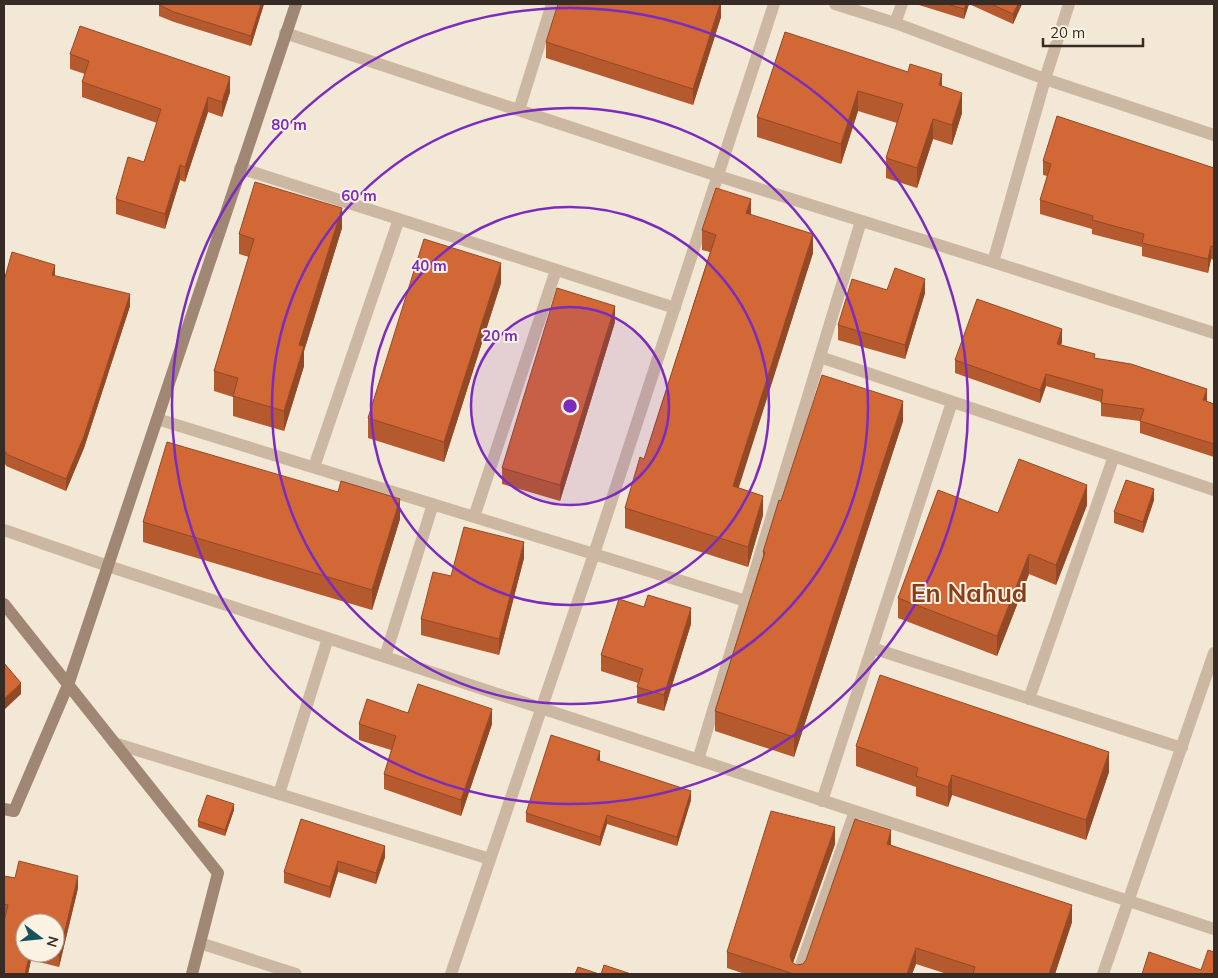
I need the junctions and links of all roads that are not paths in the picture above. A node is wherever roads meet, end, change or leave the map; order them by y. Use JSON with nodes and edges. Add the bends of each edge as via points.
{"nodes":[{"id":1,"x":296,"y":4,"type":"edge"},
{"id":2,"x":552,"y":4,"type":"edge"},
{"id":3,"x":774,"y":4,"type":"edge"},
{"id":4,"x":836,"y":4,"type":"edge"},
{"id":5,"x":902,"y":4,"type":"edge"},
{"id":6,"x":1069,"y":4,"type":"edge"},
{"id":7,"x":895,"y":23,"type":"junction"},
{"id":8,"x":285,"y":33,"type":"junction"},
{"id":9,"x":1045,"y":79,"type":"junction"},
{"id":10,"x":519,"y":110,"type":"junction"},
{"id":11,"x":1214,"y":135,"type":"edge"},
{"id":12,"x":240,"y":168,"type":"junction"},
{"id":13,"x":718,"y":176,"type":"junction"},
{"id":14,"x":399,"y":219,"type":"junction"},
{"id":15,"x":861,"y":221,"type":"junction"},
{"id":16,"x":993,"y":262,"type":"junction"},
{"id":17,"x":556,"y":270,"type":"junction"},
{"id":18,"x":675,"y":308,"type":"junction"},
{"id":19,"x":1214,"y":333,"type":"edge"},
{"id":20,"x":820,"y":357,"type":"junction"},
{"id":21,"x":952,"y":402,"type":"junction"},
{"id":22,"x":157,"y":419,"type":"junction"},
{"id":23,"x":1114,"y":456,"type":"junction"},
{"id":24,"x":314,"y":467,"type":"junction"},
{"id":25,"x":1214,"y":490,"type":"edge"},
{"id":26,"x":433,"y":504,"type":"junction"},
{"id":27,"x":474,"y":517,"type":"junction"},
{"id":28,"x":4,"y":530,"type":"edge"},
{"id":29,"x":594,"y":554,"type":"junction"},
{"id":30,"x":108,"y":566,"type":"junction"},
{"id":31,"x":746,"y":601,"type":"junction"},
{"id":32,"x":4,"y":604,"type":"edge"},
{"id":33,"x":328,"y":638,"type":"junction"},
{"id":34,"x":872,"y":648,"type":"junction"},
{"id":35,"x":1214,"y":654,"type":"edge"},
{"id":36,"x":385,"y":657,"type":"junction"},
{"id":37,"x":68,"y":685,"type":"junction"},
{"id":38,"x":1029,"y":699,"type":"junction"},
{"id":39,"x":542,"y":708,"type":"junction"},
{"id":40,"x":114,"y":743,"type":"junction"},
{"id":41,"x":1182,"y":748,"type":"junction"},
{"id":42,"x":698,"y":760,"type":"junction"},
{"id":43,"x":279,"y":794,"type":"junction"},
{"id":44,"x":822,"y":801,"type":"junction"},
{"id":45,"x":4,"y":809,"type":"edge"},
{"id":46,"x":854,"y":811,"type":"junction"},
{"id":47,"x":490,"y":859,"type":"junction"},
{"id":48,"x":1128,"y":901,"type":"junction"},
{"id":49,"x":1214,"y":929,"type":"edge"},
{"id":50,"x":200,"y":944,"type":"junction"},
{"id":51,"x":192,"y":974,"type":"edge"},
{"id":52,"x":296,"y":974,"type":"edge"},
{"id":53,"x":451,"y":974,"type":"edge"},
{"id":54,"x":798,"y":974,"type":"edge"},
{"id":55,"x":1103,"y":974,"type":"edge"}],
"edges":[{"from":1,"to":8,"type":"street"},
{"from":2,"to":10,"type":"street"},
{"from":3,"to":13,"type":"street"},
{"from":4,"to":7,"type":"street"},
{"from":5,"to":7,"type":"street"},
{"from":6,"to":9,"type":"street"},
{"from":7,"to":9,"type":"street"},
{"from":8,"to":10,"type":"street"},
{"from":8,"to":12,"type":"street"},
{"from":9,"to":11,"type":"street"},
{"from":9,"to":16,"type":"street"},
{"from":10,"to":13,"type":"street"},
{"from":12,"to":14,"type":"street"},
{"from":12,"to":22,"type":"street"},
{"from":13,"to":15,"type":"street"},
{"from":13,"to":18,"type":"street"},
{"from":14,"to":17,"type":"street"},
{"from":14,"to":24,"type":"street"},
{"from":15,"to":16,"type":"street"},
{"from":15,"to":20,"type":"street"},
{"from":16,"to":19,"type":"street"},
{"from":17,"to":18,"type":"street"},
{"from":17,"to":27,"type":"street"},
{"from":18,"to":29,"type":"street"},
{"from":20,"to":21,"type":"street"},
{"from":20,"to":31,"type":"street"},
{"from":21,"to":23,"type":"street"},
{"from":21,"to":34,"type":"street"},
{"from":22,"to":24,"type":"street"},
{"from":22,"to":30,"type":"street"},
{"from":23,"to":25,"type":"street"},
{"from":23,"to":38,"type":"street"},
{"from":24,"to":26,"type":"street"},
{"from":26,"to":27,"type":"street"},
{"from":26,"to":36,"type":"street"},
{"from":27,"to":29,"type":"street"},
{"from":28,"to":30,"type":"street"},
{"from":29,"to":31,"type":"street"},
{"from":29,"to":39,"type":"street"},
{"from":30,"to":33,"type":"street"},
{"from":30,"to":37,"type":"street"},
{"from":31,"to":42,"type":"street"},
{"from":32,"to":37,"type":"street"},
{"from":33,"to":36,"type":"street"},
{"from":33,"to":43,"type":"street"},
{"from":34,"to":38,"type":"street"},
{"from":34,"to":44,"type":"street"},
{"from":35,"to":41,"type":"street"},
{"from":36,"to":39,"type":"street"},
{"from":37,"to":40,"type":"street"},
{"from":37,"to":45,"type":"street","via":[[14,811]]},
{"from":38,"to":41,"type":"street"},
{"from":39,"to":42,"type":"street"},
{"from":39,"to":47,"type":"street"},
{"from":40,"to":43,"type":"street"},
{"from":40,"to":50,"type":"street","via":[[218,873]]},
{"from":41,"to":48,"type":"street"},
{"from":42,"to":44,"type":"street"},
{"from":43,"to":47,"type":"street"},
{"from":44,"to":46,"type":"street"},
{"from":46,"to":48,"type":"street"},
{"from":46,"to":54,"type":"street"},
{"from":47,"to":53,"type":"street"},
{"from":48,"to":49,"type":"street"},
{"from":48,"to":55,"type":"street"},
{"from":50,"to":51,"type":"street"},
{"from":50,"to":52,"type":"street"}]}
